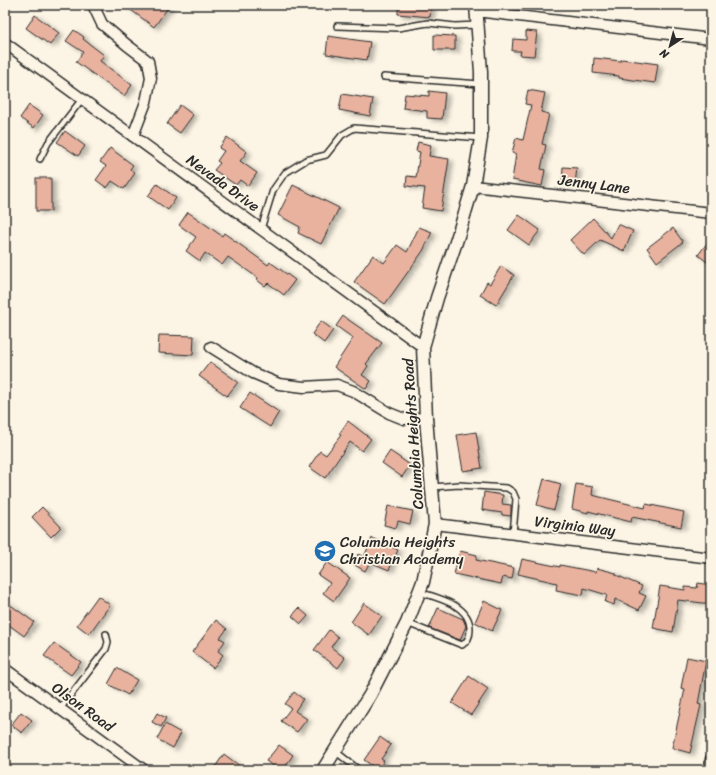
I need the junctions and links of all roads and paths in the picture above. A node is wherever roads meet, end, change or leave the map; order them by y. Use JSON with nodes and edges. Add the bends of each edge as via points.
{"nodes":[{"id":1,"x":94,"y":5,"type":"edge"},
{"id":2,"x":476,"y":8,"type":"edge"},
{"id":3,"x":477,"y":25,"type":"junction"},
{"id":4,"x":337,"y":26,"type":"dead end"},
{"id":5,"x":711,"y":39,"type":"edge"},
{"id":6,"x":5,"y":43,"type":"edge"},
{"id":7,"x":384,"y":77,"type":"dead end"},
{"id":8,"x":481,"y":84,"type":"junction"},
{"id":9,"x":82,"y":99,"type":"junction"},
{"id":10,"x":133,"y":136,"type":"junction"},
{"id":11,"x":481,"y":138,"type":"junction"},
{"id":12,"x":40,"y":159,"type":"dead end"},
{"id":13,"x":473,"y":186,"type":"junction"},
{"id":14,"x":711,"y":213,"type":"edge"},
{"id":15,"x":261,"y":229,"type":"junction"},
{"id":16,"x":211,"y":347,"type":"dead end"},
{"id":17,"x":423,"y":347,"type":"junction"},
{"id":18,"x":426,"y":418,"type":"junction"},
{"id":19,"x":432,"y":487,"type":"junction"},
{"id":20,"x":435,"y":524,"type":"junction"},
{"id":21,"x":513,"y":534,"type":"junction"},
{"id":22,"x":711,"y":558,"type":"edge"},
{"id":23,"x":419,"y":592,"type":"junction"},
{"id":24,"x":408,"y":623,"type":"junction"},
{"id":25,"x":106,"y":634,"type":"dead end"},
{"id":26,"x":5,"y":669,"type":"edge"},
{"id":27,"x":60,"y":709,"type":"junction"},
{"id":28,"x":335,"y":750,"type":"junction"},
{"id":29,"x":711,"y":759,"type":"edge"},
{"id":30,"x":144,"y":770,"type":"edge"},
{"id":31,"x":323,"y":770,"type":"edge"},
{"id":32,"x":359,"y":770,"type":"edge"},
{"id":33,"x":710,"y":770,"type":"edge"}],
"edges":[{"from":1,"to":10,"type":"street","via":[[102,24],[148,61],[151,78],[146,102]]},
{"from":2,"to":3,"type":"street","name":"Columbia Heights Road"},
{"from":2,"to":5,"type":"street"},
{"from":3,"to":4,"type":"lane","via":[[428,23],[398,28]]},
{"from":3,"to":8,"type":"street","name":"Columbia Heights Road"},
{"from":6,"to":9,"type":"street","name":"Nevada Drive"},
{"from":7,"to":8,"type":"lane"},
{"from":8,"to":11,"type":"street","name":"Columbia Heights Road"},
{"from":9,"to":10,"type":"street","name":"Nevada Drive"},
{"from":9,"to":12,"type":"lane","via":[[48,143]]},
{"from":10,"to":15,"type":"street","name":"Nevada Drive"},
{"from":11,"to":13,"type":"street","name":"Columbia Heights Road"},
{"from":11,"to":15,"type":"lane","via":[[354,128],[342,135],[326,155],[306,160],[285,174],[273,190]]},
{"from":13,"to":14,"type":"street","name":"Jenny Lane"},
{"from":13,"to":17,"type":"street","name":"Columbia Heights Road"},
{"from":15,"to":17,"type":"street","name":"Nevada Drive"},
{"from":16,"to":18,"type":"street","via":[[253,373],[279,384],[304,387],[337,385],[404,419]]},
{"from":17,"to":18,"type":"street","name":"Columbia Heights Road"},
{"from":18,"to":19,"type":"street","name":"Columbia Heights Road"},
{"from":19,"to":20,"type":"street","name":"Columbia Heights Road"},
{"from":19,"to":21,"type":"lane","via":[[459,485],[507,488],[513,492],[516,499]]},
{"from":20,"to":21,"type":"street","name":"Virginia Way"},
{"from":20,"to":23,"type":"street","name":"Columbia Heights Road"},
{"from":21,"to":22,"type":"street","name":"Virginia Way"},
{"from":23,"to":24,"type":"street","name":"Columbia Heights Road"},
{"from":23,"to":24,"type":"lane","via":[[453,604],[464,612],[470,622],[470,632],[462,646]]},
{"from":24,"to":28,"type":"street","name":"Columbia Heights Road","via":[[370,695]]},
{"from":25,"to":27,"type":"lane","via":[[106,649]]},
{"from":26,"to":27,"type":"street","name":"Olson Road"},
{"from":27,"to":30,"type":"street","name":"Olson Road"},
{"from":28,"to":31,"type":"street","name":"Columbia Heights Road"},
{"from":28,"to":32,"type":"lane"},
{"from":29,"to":33,"type":"street"}]}
